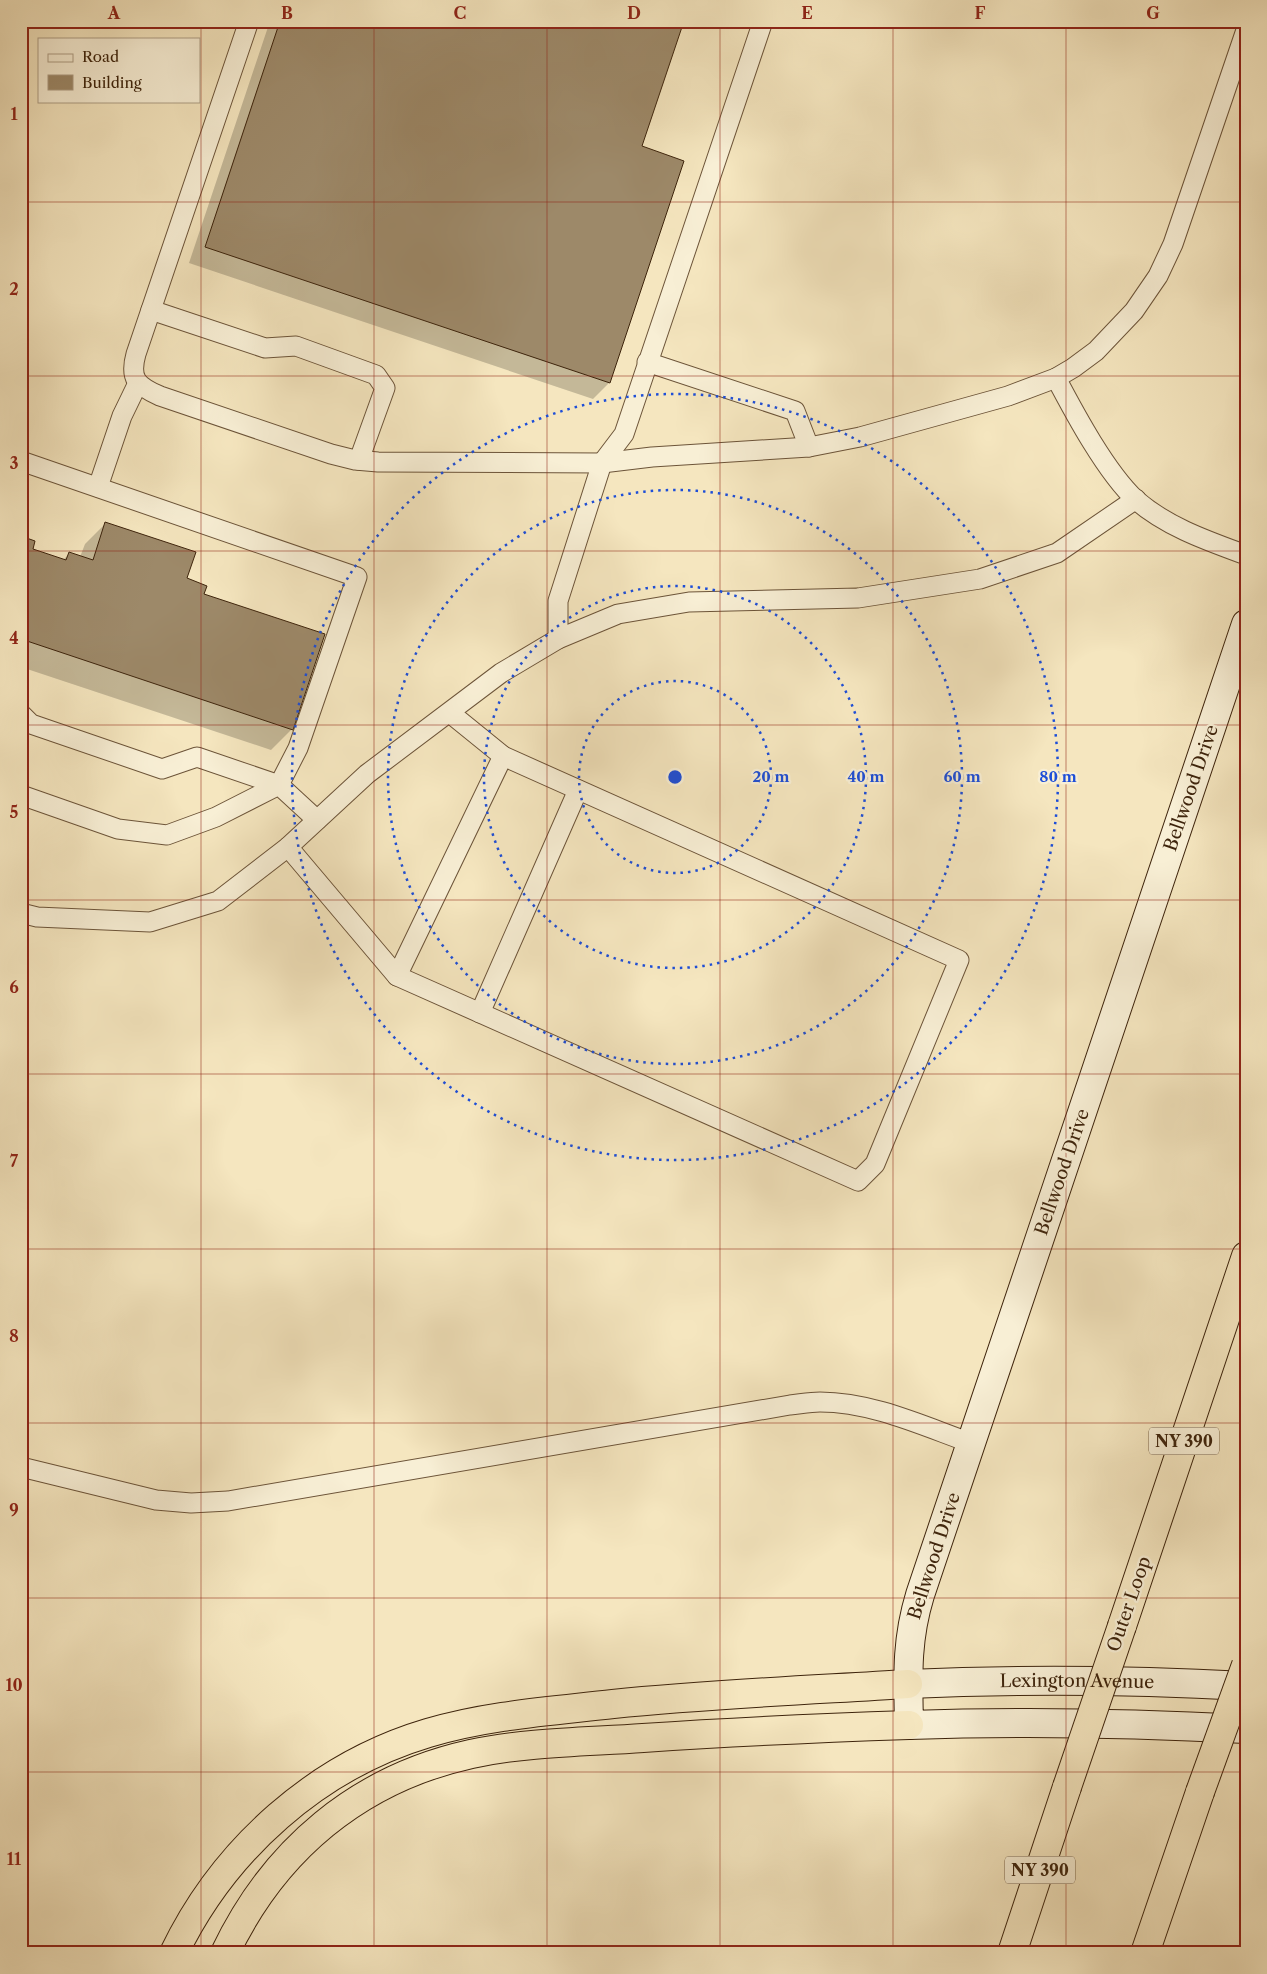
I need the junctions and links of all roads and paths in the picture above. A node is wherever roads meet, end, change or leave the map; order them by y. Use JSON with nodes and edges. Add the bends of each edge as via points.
{"nodes":[{"id":1,"x":249,"y":21,"type":"edge"},
{"id":2,"x":763,"y":21,"type":"edge"},
{"id":3,"x":1246,"y":30,"type":"edge"},
{"id":4,"x":151,"y":310,"type":"junction"},
{"id":5,"x":647,"y":362,"type":"junction"},
{"id":6,"x":1056,"y":378,"type":"junction"},
{"id":7,"x":138,"y":383,"type":"junction"},
{"id":8,"x":810,"y":447,"type":"junction"},
{"id":9,"x":359,"y":460,"type":"junction"},
{"id":10,"x":21,"y":461,"type":"edge"},
{"id":11,"x":602,"y":462,"type":"junction"},
{"id":12,"x":98,"y":487,"type":"junction"},
{"id":13,"x":1136,"y":499,"type":"junction"},
{"id":14,"x":1246,"y":556,"type":"edge"},
{"id":15,"x":1246,"y":624,"type":"edge"},
{"id":16,"x":558,"y":639,"type":"junction"},
{"id":17,"x":450,"y":713,"type":"junction"},
{"id":18,"x":21,"y":714,"type":"edge"},
{"id":19,"x":503,"y":756,"type":"junction"},
{"id":20,"x":279,"y":785,"type":"junction"},
{"id":21,"x":578,"y":790,"type":"junction"},
{"id":22,"x":21,"y":795,"type":"edge"},
{"id":23,"x":317,"y":820,"type":"junction"},
{"id":24,"x":288,"y":847,"type":"junction"},
{"id":25,"x":21,"y":913,"type":"edge"},
{"id":26,"x":397,"y":976,"type":"junction"},
{"id":27,"x":480,"y":1013,"type":"junction"},
{"id":28,"x":1246,"y":1256,"type":"edge"},
{"id":29,"x":971,"y":1443,"type":"junction"},
{"id":30,"x":21,"y":1467,"type":"edge"},
{"id":31,"x":1246,"y":1665,"type":"edge"},
{"id":32,"x":908,"y":1684,"type":"junction"},
{"id":33,"x":1246,"y":1686,"type":"edge"},
{"id":34,"x":909,"y":1725,"type":"junction"},
{"id":35,"x":1246,"y":1729,"type":"edge"},
{"id":36,"x":174,"y":1953,"type":"edge"},
{"id":37,"x":225,"y":1953,"type":"edge"},
{"id":38,"x":1012,"y":1953,"type":"edge"},
{"id":39,"x":1145,"y":1953,"type":"edge"}],
"edges":[{"from":1,"to":4,"type":"lane"},
{"from":2,"to":5,"type":"lane"},
{"from":3,"to":6,"type":"lane","via":[[1173,244],[1158,276],[1134,310],[1096,351]]},
{"from":4,"to":7,"type":"lane","via":[[132,369]]},
{"from":4,"to":9,"type":"lane","via":[[265,348],[296,346],[376,375],[385,388]]},
{"from":5,"to":8,"type":"lane","via":[[795,410]]},
{"from":5,"to":11,"type":"lane","via":[[624,434]]},
{"from":6,"to":8,"type":"lane","via":[[998,399],[860,437]]},
{"from":6,"to":13,"type":"lane","via":[[1108,464]]},
{"from":7,"to":9,"type":"lane","via":[[160,396],[331,454]]},
{"from":7,"to":12,"type":"lane","via":[[122,416]]},
{"from":8,"to":11,"type":"lane"},
{"from":9,"to":11,"type":"lane"},
{"from":10,"to":12,"type":"lane"},
{"from":11,"to":16,"type":"lane","via":[[558,601]]},
{"from":12,"to":20,"type":"lane","via":[[356,577],[298,748]]},
{"from":13,"to":14,"type":"lane","via":[[1173,524]]},
{"from":13,"to":16,"type":"lane","via":[[1057,554],[980,579],[858,598],[689,602],[618,614]]},
{"from":15,"to":29,"type":"street","name":"Bellwood Drive"},
{"from":16,"to":17,"type":"lane","via":[[501,674]]},
{"from":17,"to":19,"type":"lane"},
{"from":17,"to":23,"type":"lane","via":[[368,774]]},
{"from":18,"to":20,"type":"lane","via":[[31,724],[162,769],[197,757]]},
{"from":19,"to":21,"type":"lane"},
{"from":19,"to":26,"type":"lane"},
{"from":20,"to":22,"type":"lane","via":[[216,817],[167,835],[118,829]]},
{"from":20,"to":23,"type":"lane"},
{"from":21,"to":27,"type":"lane"},
{"from":21,"to":27,"type":"lane","via":[[958,960],[875,1164],[858,1181]]},
{"from":23,"to":24,"type":"lane"},
{"from":24,"to":25,"type":"lane","via":[[218,901],[150,922],[37,917]]},
{"from":24,"to":26,"type":"lane"},
{"from":26,"to":27,"type":"lane"},
{"from":28,"to":38,"type":"highway","name":"Outer Loop","number":"NY 390","bridge":true},
{"from":29,"to":30,"type":"lane","via":[[878,1411],[820,1402],[228,1501],[191,1503],[156,1500]]},
{"from":29,"to":32,"type":"street","name":"Bellwood Drive","via":[[915,1611],[909,1643]]},
{"from":31,"to":39,"type":"highway","bridge":true},
{"from":32,"to":33,"type":"street","name":"Lexington Avenue","via":[[1089,1680]]},
{"from":32,"to":34,"type":"street","name":"Bellwood Drive"},
{"from":32,"to":36,"type":"highway","via":[[688,1697],[567,1709],[471,1723],[406,1741],[337,1774],[268,1826],[223,1873],[196,1912]]},
{"from":34,"to":35,"type":"street","via":[[1019,1722]]},
{"from":34,"to":37,"type":"highway","via":[[743,1732],[510,1748],[470,1754],[416,1770],[354,1802],[312,1834],[259,1892]]}]}
